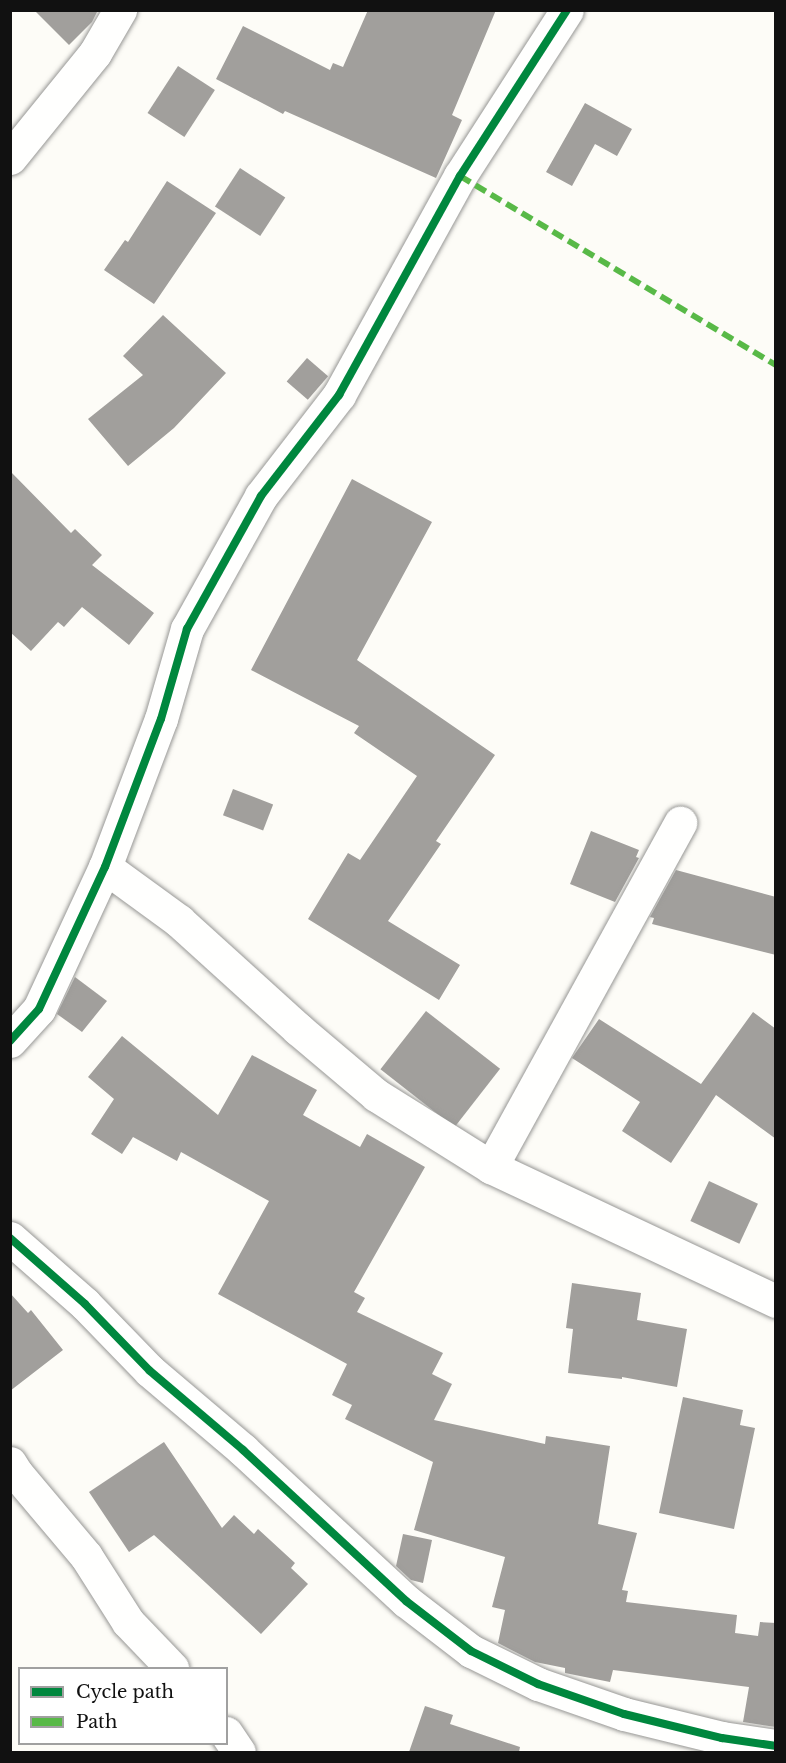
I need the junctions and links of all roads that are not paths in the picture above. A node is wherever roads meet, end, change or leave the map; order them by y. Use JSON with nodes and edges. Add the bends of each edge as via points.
{"nodes":[{"id":1,"x":120,"y":10,"type":"edge"},
{"id":2,"x":567,"y":10,"type":"edge"},
{"id":3,"x":10,"y":158,"type":"edge"},
{"id":4,"x":680,"y":823,"type":"dead end"},
{"id":5,"x":105,"y":867,"type":"junction"},
{"id":6,"x":10,"y":1041,"type":"edge"},
{"id":7,"x":491,"y":1167,"type":"junction"},
{"id":8,"x":10,"y":1238,"type":"edge"},
{"id":9,"x":776,"y":1301,"type":"edge"},
{"id":10,"x":10,"y":1462,"type":"edge"},
{"id":11,"x":171,"y":1667,"type":"edge"},
{"id":12,"x":228,"y":1736,"type":"edge"},
{"id":13,"x":776,"y":1746,"type":"edge"},
{"id":14,"x":239,"y":1752,"type":"edge"}],
"edges":[{"from":1,"to":3,"type":"street","via":[[96,52]]},
{"from":2,"to":5,"type":"street","via":[[460,176],[339,395],[261,496],[187,629],[161,719]]},
{"from":4,"to":7,"type":"street"},
{"from":5,"to":6,"type":"street","via":[[39,1009]]},
{"from":5,"to":7,"type":"street","via":[[179,921],[376,1095]]},
{"from":7,"to":9,"type":"street"},
{"from":8,"to":13,"type":"street","via":[[85,1304],[150,1371],[243,1450],[406,1601],[471,1651],[538,1684],[624,1714],[722,1738]]},
{"from":10,"to":11,"type":"street","via":[[86,1556],[128,1622]]},
{"from":12,"to":14,"type":"street"}]}
